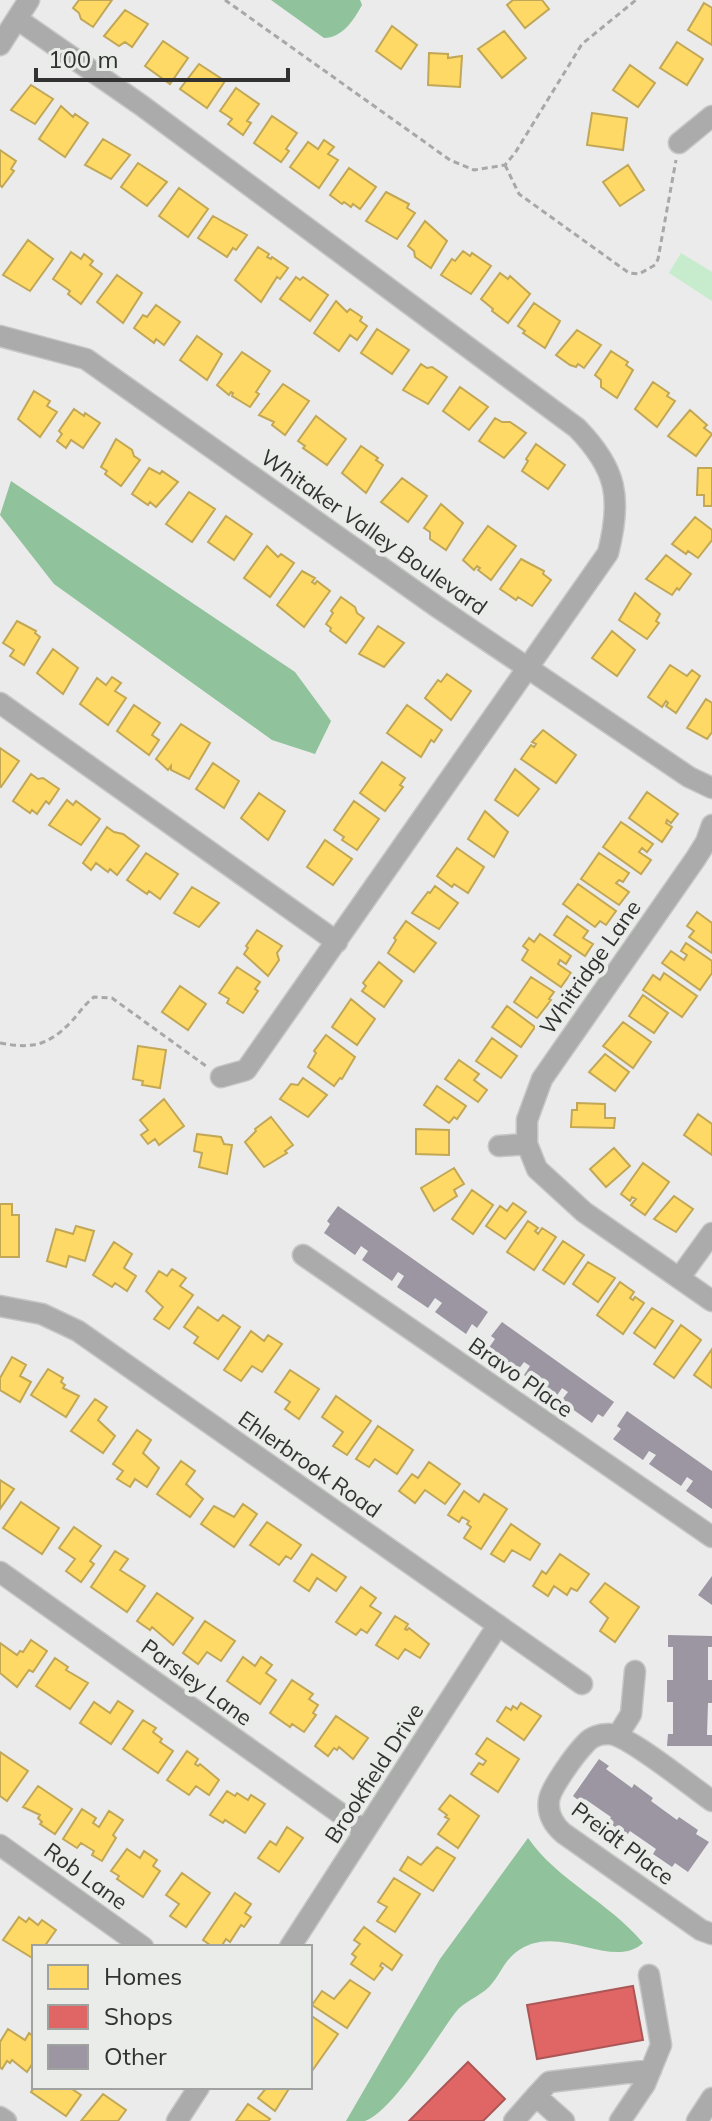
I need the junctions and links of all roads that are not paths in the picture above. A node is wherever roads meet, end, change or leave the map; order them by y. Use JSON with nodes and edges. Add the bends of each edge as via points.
{"nodes":[{"id":1,"x":29,"y":0,"type":"edge"},
{"id":2,"x":17,"y":19,"type":"junction"},
{"id":3,"x":0,"y":45,"type":"edge"},
{"id":4,"x":712,"y":116,"type":"edge"},
{"id":5,"x":679,"y":143,"type":"road end"},
{"id":6,"x":0,"y":336,"type":"edge"},
{"id":7,"x":528,"y":669,"type":"junction"},
{"id":8,"x":0,"y":703,"type":"edge"},
{"id":9,"x":712,"y":788,"type":"edge"},
{"id":10,"x":712,"y":825,"type":"edge"},
{"id":11,"x":337,"y":942,"type":"junction"},
{"id":12,"x":221,"y":1077,"type":"road end"},
{"id":13,"x":527,"y":1144,"type":"junction"},
{"id":14,"x":499,"y":1146,"type":"dead end"},
{"id":15,"x":712,"y":1233,"type":"edge"},
{"id":16,"x":303,"y":1255,"type":"dead end"},
{"id":17,"x":680,"y":1277,"type":"junction"},
{"id":18,"x":712,"y":1301,"type":"edge"},
{"id":19,"x":0,"y":1306,"type":"edge"},
{"id":20,"x":712,"y":1537,"type":"edge"},
{"id":21,"x":0,"y":1572,"type":"edge"},
{"id":22,"x":498,"y":1625,"type":"junction"},
{"id":23,"x":635,"y":1671,"type":"dead end"},
{"id":24,"x":582,"y":1684,"type":"dead end"},
{"id":25,"x":618,"y":1735,"type":"junction"},
{"id":26,"x":712,"y":1801,"type":"edge"},
{"id":27,"x":365,"y":1831,"type":"junction"},
{"id":28,"x":0,"y":1845,"type":"edge"},
{"id":29,"x":712,"y":1934,"type":"edge"},
{"id":30,"x":140,"y":1945,"type":"edge"},
{"id":31,"x":291,"y":1945,"type":"edge"},
{"id":32,"x":649,"y":1975,"type":"dead end"},
{"id":33,"x":651,"y":2070,"type":"junction"},
{"id":34,"x":198,"y":2089,"type":"edge"},
{"id":35,"x":536,"y":2096,"type":"junction"},
{"id":36,"x":712,"y":2098,"type":"edge"},
{"id":37,"x":0,"y":2117,"type":"edge"},
{"id":38,"x":6,"y":2121,"type":"edge"},
{"id":39,"x":177,"y":2121,"type":"edge"},
{"id":40,"x":514,"y":2121,"type":"edge"},
{"id":41,"x":564,"y":2121,"type":"edge"},
{"id":42,"x":620,"y":2121,"type":"edge"},
{"id":43,"x":697,"y":2121,"type":"edge"}],
"edges":[{"from":1,"to":2,"type":"street"},
{"from":2,"to":3,"type":"street"},
{"from":2,"to":7,"type":"street","via":[[141,105],[577,428],[598,449],[613,482],[616,523],[608,553]]},
{"from":4,"to":5,"type":"street"},
{"from":6,"to":7,"type":"street","name":"Whitaker Valley Boulevard","via":[[86,359]]},
{"from":7,"to":9,"type":"street","name":"Whitaker Valley Boulevard"},
{"from":7,"to":11,"type":"street"},
{"from":8,"to":11,"type":"street"},
{"from":10,"to":13,"type":"street","name":"Whitridge Lane","via":[[696,858],[542,1079],[527,1120]]},
{"from":11,"to":12,"type":"street","via":[[246,1070]]},
{"from":13,"to":14,"type":"street"},
{"from":13,"to":17,"type":"street","via":[[537,1169],[584,1212]]},
{"from":15,"to":17,"type":"street"},
{"from":16,"to":20,"type":"street","name":"Bravo Place"},
{"from":17,"to":18,"type":"street"},
{"from":19,"to":22,"type":"street","name":"Ehlerbrook Road","via":[[42,1314],[84,1335]]},
{"from":21,"to":27,"type":"street","name":"Parsley Lane"},
{"from":22,"to":24,"type":"street","name":"Ehlerbrook Road"},
{"from":22,"to":27,"type":"street","name":"Brookfield Drive"},
{"from":23,"to":25,"type":"street","via":[[631,1714]]},
{"from":25,"to":26,"type":"street"},
{"from":25,"to":29,"type":"street","name":"Preidt Place","via":[[586,1742],[551,1791],[549,1812],[556,1826]]},
{"from":27,"to":31,"type":"street","name":"Brookfield Drive"},
{"from":28,"to":30,"type":"street","name":"Rob Lane"},
{"from":32,"to":33,"type":"street","via":[[661,2045]]},
{"from":33,"to":35,"type":"street","via":[[549,2082]]},
{"from":33,"to":42,"type":"street"},
{"from":34,"to":39,"type":"street"},
{"from":35,"to":40,"type":"street"},
{"from":35,"to":41,"type":"street"},
{"from":36,"to":43,"type":"street"},
{"from":37,"to":38,"type":"street"}]}
